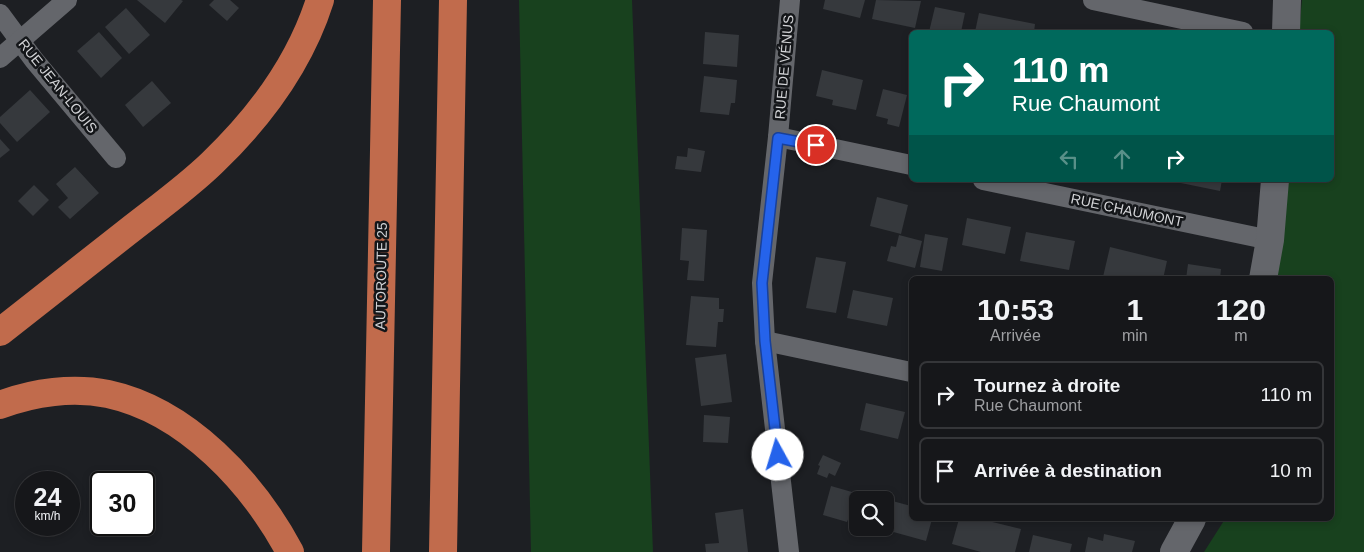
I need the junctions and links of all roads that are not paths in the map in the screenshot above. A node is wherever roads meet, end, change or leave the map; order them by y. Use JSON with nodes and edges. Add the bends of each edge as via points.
{"nodes":[{"id":1,"x":67,"y":0,"type":"edge"},
{"id":2,"x":320,"y":0,"type":"edge"},
{"id":3,"x":386,"y":0,"type":"edge"},
{"id":4,"x":453,"y":0,"type":"edge"},
{"id":5,"x":790,"y":0,"type":"edge"},
{"id":6,"x":1093,"y":0,"type":"edge"},
{"id":7,"x":1288,"y":0,"type":"edge"},
{"id":8,"x":0,"y":14,"type":"edge"},
{"id":9,"x":1234,"y":30,"type":"edge"},
{"id":10,"x":1286,"y":30,"type":"edge"},
{"id":11,"x":20,"y":41,"type":"junction"},
{"id":12,"x":0,"y":58,"type":"edge"},
{"id":13,"x":778,"y":138,"type":"junction"},
{"id":14,"x":116,"y":158,"type":"dead end"},
{"id":15,"x":909,"y":165,"type":"edge"},
{"id":16,"x":993,"y":182,"type":"edge"},
{"id":17,"x":1275,"y":182,"type":"edge"},
{"id":18,"x":1270,"y":240,"type":"junction"},
{"id":19,"x":1264,"y":276,"type":"edge"},
{"id":20,"x":0,"y":332,"type":"edge"},
{"id":21,"x":765,"y":341,"type":"junction"},
{"id":22,"x":909,"y":372,"type":"edge"},
{"id":23,"x":0,"y":405,"type":"edge"},
{"id":24,"x":443,"y":464,"type":"junction"},
{"id":25,"x":1191,"y":521,"type":"edge"},
{"id":26,"x":792,"y":551,"type":"edge"},
{"id":27,"x":290,"y":552,"type":"edge"},
{"id":28,"x":376,"y":552,"type":"edge"},
{"id":29,"x":443,"y":552,"type":"edge"},
{"id":30,"x":451,"y":552,"type":"edge"},
{"id":31,"x":1174,"y":552,"type":"edge"}],
"edges":[{"from":1,"to":11,"type":"street"},
{"from":2,"to":20,"type":"highway","via":[[310,28],[288,70],[261,110],[229,146],[173,196]]},
{"from":3,"to":28,"type":"highway","name":"AUTOROUTE 25"},
{"from":4,"to":24,"type":"highway"},
{"from":5,"to":13,"type":"street","name":"RUE DE VÉNUS"},
{"from":6,"to":9,"type":"street"},
{"from":7,"to":10,"type":"street"},
{"from":8,"to":11,"type":"street","name":"RUE JEAN-LOUIS"},
{"from":11,"to":12,"type":"street"},
{"from":11,"to":14,"type":"street","name":"RUE JEAN-LOUIS"},
{"from":13,"to":15,"type":"street"},
{"from":13,"to":21,"type":"street","name":"RUE DE VÉNUS","via":[[762,283]]},
{"from":16,"to":18,"type":"street","name":"RUE CHAUMONT"},
{"from":17,"to":18,"type":"street"},
{"from":18,"to":19,"type":"street"},
{"from":21,"to":22,"type":"street"},
{"from":21,"to":26,"type":"street","name":"RUE DE VÉNUS"},
{"from":23,"to":27,"type":"highway","via":[[43,394],[87,391],[130,400],[160,414],[184,428],[223,461],[272,522]]},
{"from":24,"to":29,"type":"highway"},
{"from":24,"to":30,"type":"highway"},
{"from":25,"to":31,"type":"street"}]}
